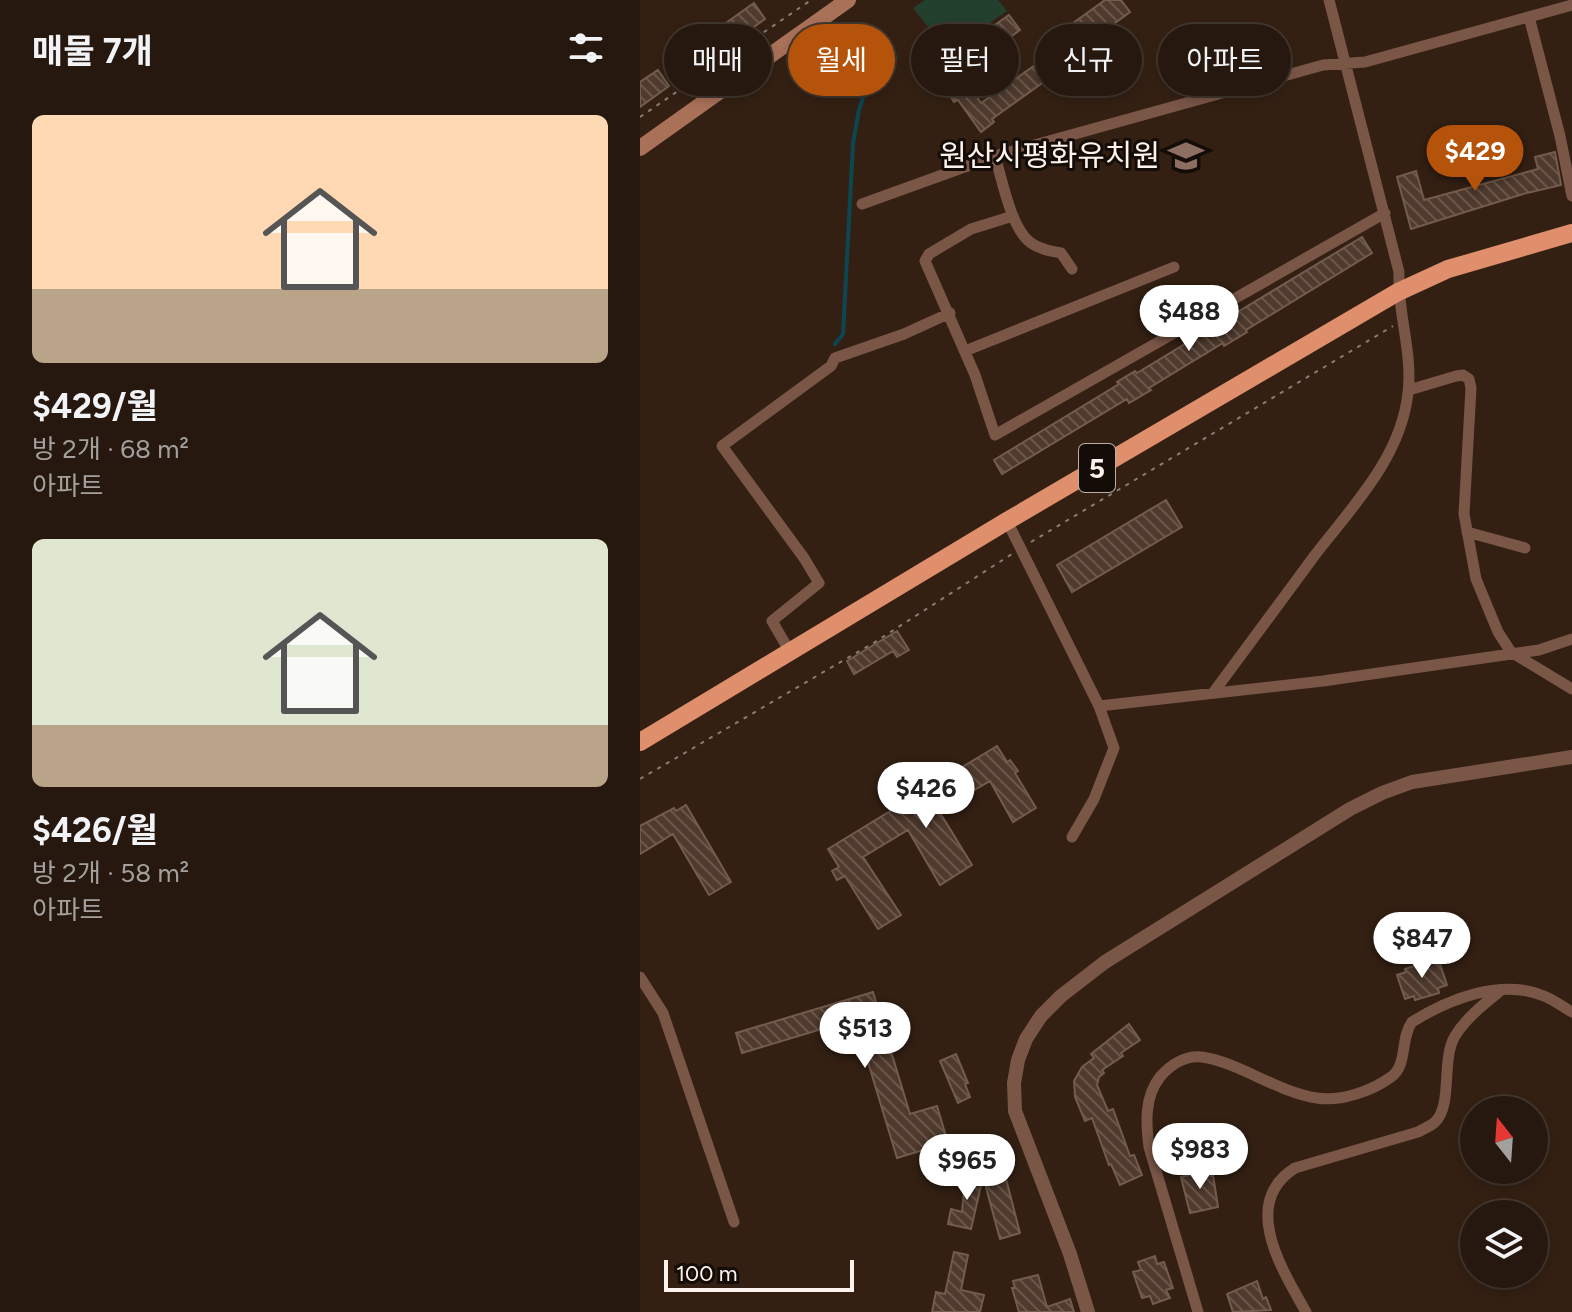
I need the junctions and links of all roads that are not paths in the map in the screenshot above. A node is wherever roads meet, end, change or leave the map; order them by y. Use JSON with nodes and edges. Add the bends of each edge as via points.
{"nodes":[{"id":1,"x":848,"y":0,"type":"edge"},
{"id":2,"x":1329,"y":0,"type":"edge"},
{"id":3,"x":1572,"y":5,"type":"edge"},
{"id":4,"x":1529,"y":17,"type":"junction"},
{"id":5,"x":1346,"y":64,"type":"junction"},
{"id":6,"x":640,"y":148,"type":"edge"},
{"id":7,"x":995,"y":156,"type":"junction"},
{"id":8,"x":1572,"y":196,"type":"edge"},
{"id":9,"x":862,"y":204,"type":"dead end"},
{"id":10,"x":1385,"y":213,"type":"junction"},
{"id":11,"x":1013,"y":216,"type":"junction"},
{"id":12,"x":1572,"y":233,"type":"edge"},
{"id":13,"x":1174,"y":267,"type":"dead end"},
{"id":14,"x":1072,"y":269,"type":"dead end"},
{"id":15,"x":1398,"y":292,"type":"junction"},
{"id":16,"x":950,"y":313,"type":"junction"},
{"id":17,"x":965,"y":351,"type":"junction"},
{"id":18,"x":1409,"y":390,"type":"junction"},
{"id":19,"x":1007,"y":521,"type":"junction"},
{"id":20,"x":1467,"y":532,"type":"junction"},
{"id":21,"x":1525,"y":548,"type":"dead end"},
{"id":22,"x":1572,"y":639,"type":"edge"},
{"id":23,"x":790,"y":652,"type":"junction"},
{"id":24,"x":1511,"y":652,"type":"junction"},
{"id":25,"x":1572,"y":689,"type":"edge"},
{"id":26,"x":1213,"y":693,"type":"junction"},
{"id":27,"x":1099,"y":706,"type":"junction"},
{"id":28,"x":640,"y":742,"type":"edge"},
{"id":29,"x":1572,"y":757,"type":"edge"},
{"id":30,"x":1072,"y":837,"type":"dead end"},
{"id":31,"x":640,"y":977,"type":"edge"},
{"id":32,"x":1500,"y":991,"type":"junction"},
{"id":33,"x":1572,"y":1012,"type":"edge"},
{"id":34,"x":734,"y":1222,"type":"dead end"},
{"id":35,"x":1088,"y":1312,"type":"edge"},
{"id":36,"x":1198,"y":1312,"type":"edge"},
{"id":37,"x":1306,"y":1312,"type":"edge"}],
"edges":[{"from":1,"to":6,"type":"main road"},
{"from":2,"to":5,"type":"street"},
{"from":3,"to":4,"type":"street"},
{"from":4,"to":5,"type":"street"},
{"from":4,"to":8,"type":"street"},
{"from":5,"to":7,"type":"street","via":[[1323,65]]},
{"from":5,"to":10,"type":"street"},
{"from":7,"to":9,"type":"street"},
{"from":7,"to":11,"type":"street"},
{"from":10,"to":15,"type":"street","via":[[1399,272]]},
{"from":10,"to":17,"type":"street","via":[[995,435]]},
{"from":11,"to":14,"type":"street","via":[[1028,241],[1061,253]]},
{"from":11,"to":16,"type":"street","via":[[971,229],[929,254],[925,261]]},
{"from":12,"to":15,"type":"highway","number":"5","via":[[1448,269]]},
{"from":13,"to":17,"type":"street"},
{"from":15,"to":18,"type":"street"},
{"from":15,"to":19,"type":"highway","number":"5"},
{"from":16,"to":17,"type":"street"},
{"from":16,"to":23,"type":"street","via":[[835,358],[722,446],[819,583],[772,621]]},
{"from":18,"to":20,"type":"street","via":[[1456,376],[1469,379],[1463,488]]},
{"from":18,"to":26,"type":"street","via":[[1403,423],[1381,468]]},
{"from":19,"to":23,"type":"highway","number":"5"},
{"from":19,"to":27,"type":"street"},
{"from":20,"to":21,"type":"street"},
{"from":20,"to":24,"type":"street","via":[[1476,579]]},
{"from":22,"to":24,"type":"street"},
{"from":23,"to":28,"type":"highway","number":"5"},
{"from":24,"to":25,"type":"street"},
{"from":24,"to":26,"type":"street"},
{"from":26,"to":27,"type":"street"},
{"from":27,"to":30,"type":"street","via":[[1114,748]]},
{"from":29,"to":35,"type":"street","via":[[1412,782],[1382,793],[1105,962],[1041,1016],[1018,1060],[1015,1111]]},
{"from":31,"to":34,"type":"street","via":[[663,1013]]},
{"from":32,"to":33,"type":"street","via":[[1535,993]]},
{"from":32,"to":36,"type":"street","via":[[1468,995],[1412,1022],[1400,1069],[1365,1091],[1340,1098],[1303,1095],[1200,1057],[1167,1068],[1155,1083],[1146,1121],[1149,1147]]},
{"from":32,"to":37,"type":"street","via":[[1454,1037],[1436,1122],[1281,1177],[1269,1204],[1269,1235]]}]}
